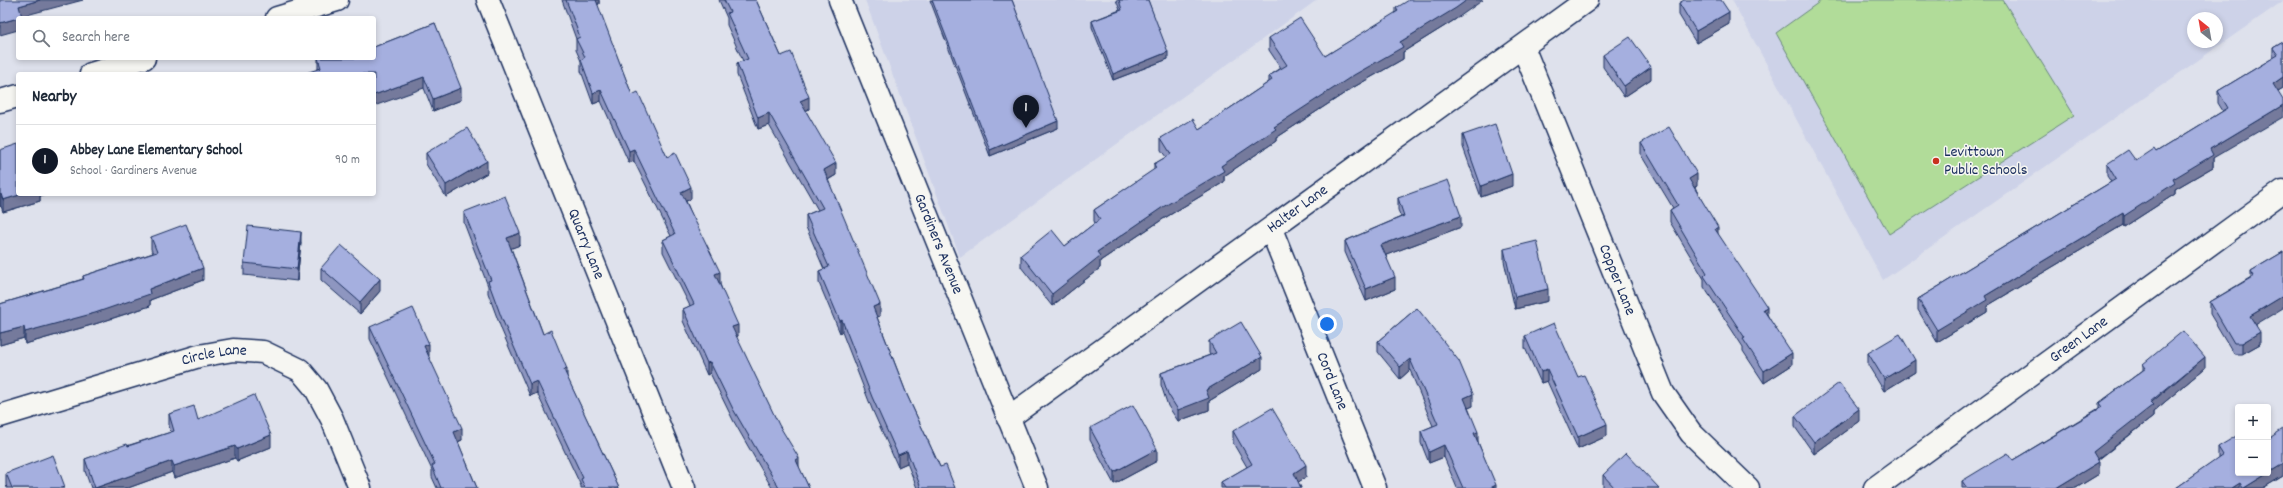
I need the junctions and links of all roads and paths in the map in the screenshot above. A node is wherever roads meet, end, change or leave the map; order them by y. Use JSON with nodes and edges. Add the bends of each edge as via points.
{"nodes":[{"id":1,"x":337,"y":0,"type":"edge"},
{"id":2,"x":488,"y":0,"type":"edge"},
{"id":3,"x":840,"y":0,"type":"edge"},
{"id":4,"x":1588,"y":0,"type":"edge"},
{"id":5,"x":284,"y":16,"type":"edge"},
{"id":6,"x":1523,"y":47,"type":"junction"},
{"id":7,"x":137,"y":60,"type":"edge"},
{"id":8,"x":98,"y":72,"type":"edge"},
{"id":9,"x":16,"y":97,"type":"edge"},
{"id":10,"x":0,"y":101,"type":"edge"},
{"id":11,"x":2283,"y":191,"type":"edge"},
{"id":12,"x":1271,"y":229,"type":"junction"},
{"id":13,"x":0,"y":416,"type":"edge"},
{"id":14,"x":1008,"y":418,"type":"junction"},
{"id":15,"x":360,"y":488,"type":"edge"},
{"id":16,"x":684,"y":488,"type":"edge"},
{"id":17,"x":1037,"y":488,"type":"edge"},
{"id":18,"x":1375,"y":488,"type":"edge"},
{"id":19,"x":1748,"y":488,"type":"edge"},
{"id":20,"x":1875,"y":488,"type":"edge"}],
"edges":[{"from":1,"to":5,"type":"street"},
{"from":2,"to":16,"type":"street","name":"Quarry Lane"},
{"from":3,"to":14,"type":"street","name":"Gardiners Avenue"},
{"from":4,"to":6,"type":"street","name":"Halter Lane"},
{"from":6,"to":12,"type":"street","name":"Halter Lane"},
{"from":6,"to":19,"type":"street","name":"Copper Lane","via":[[1663,393],[1691,433]]},
{"from":7,"to":8,"type":"street"},
{"from":9,"to":10,"type":"street"},
{"from":11,"to":20,"type":"street","name":"Green Lane"},
{"from":12,"to":14,"type":"street","name":"Halter Lane"},
{"from":12,"to":18,"type":"street","name":"Cord Lane"},
{"from":13,"to":15,"type":"street","name":"Circle Lane","via":[[199,356],[233,350],[263,352],[300,370],[316,389],[332,419]]},
{"from":14,"to":17,"type":"street","name":"Gardiners Avenue"}]}
